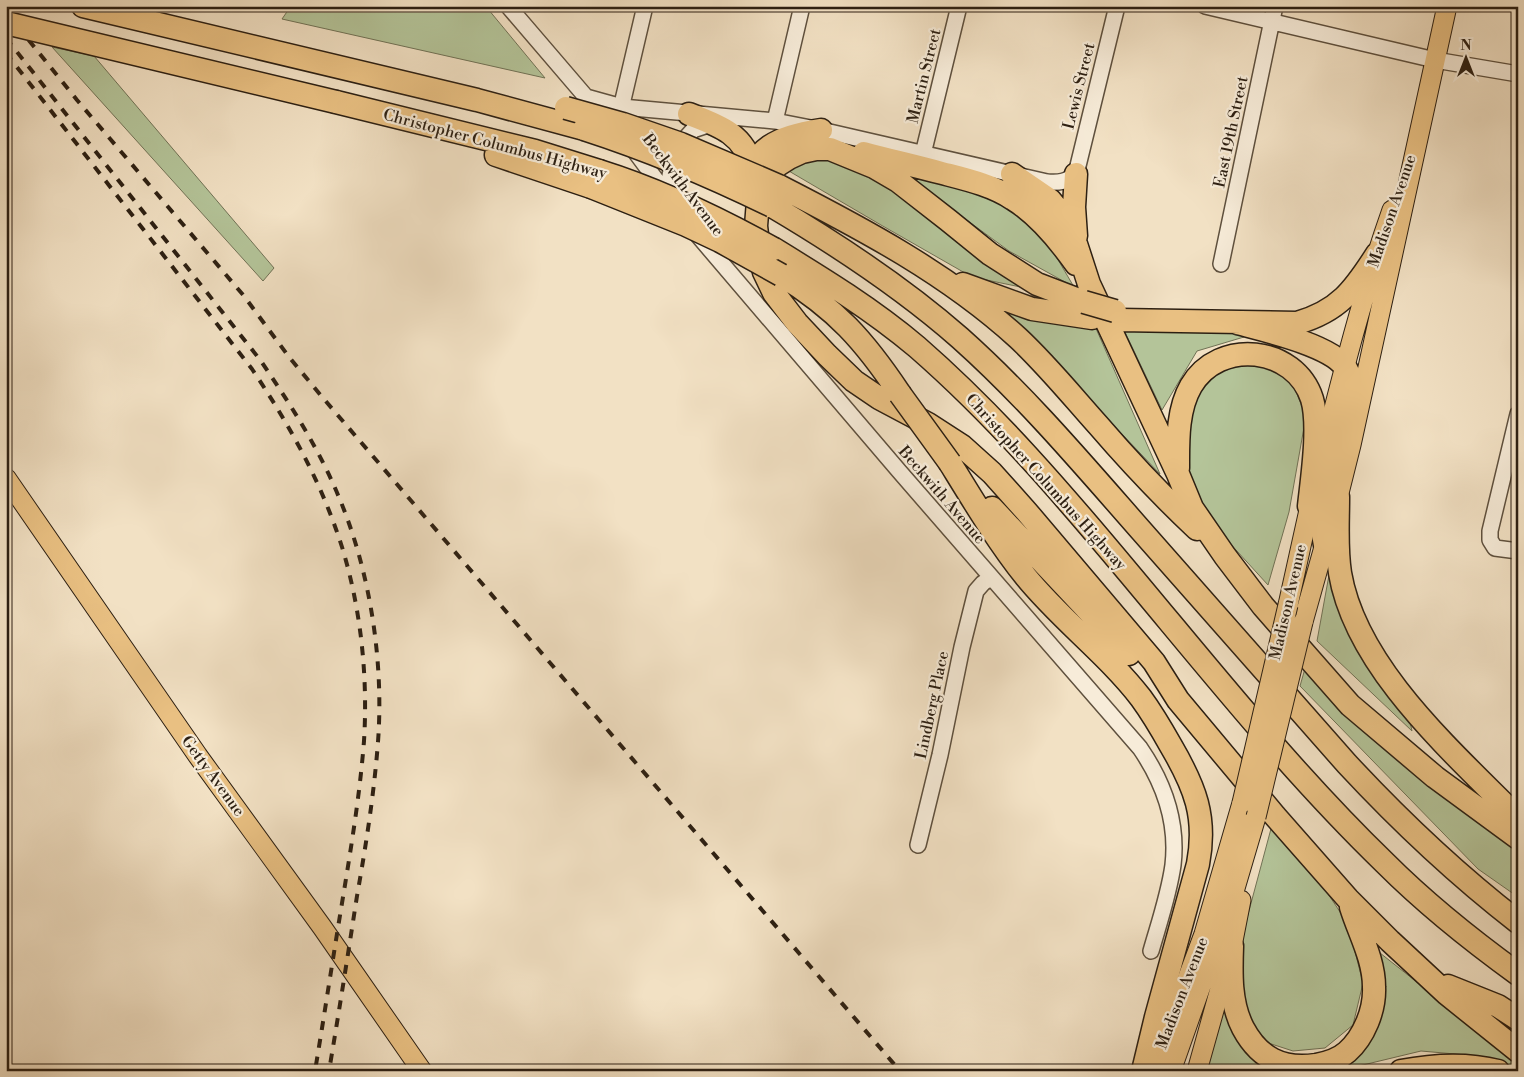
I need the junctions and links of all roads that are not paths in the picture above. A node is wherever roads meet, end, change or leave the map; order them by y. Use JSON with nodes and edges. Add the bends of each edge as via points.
{"nodes":[{"id":1,"x":83,"y":6,"type":"edge"},
{"id":2,"x":508,"y":6,"type":"edge"},
{"id":3,"x":645,"y":6,"type":"edge"},
{"id":4,"x":802,"y":6,"type":"edge"},
{"id":5,"x":959,"y":6,"type":"edge"},
{"id":6,"x":1117,"y":6,"type":"edge"},
{"id":7,"x":1205,"y":6,"type":"edge"},
{"id":8,"x":1275,"y":6,"type":"edge"},
{"id":9,"x":1447,"y":6,"type":"edge"},
{"id":10,"x":1271,"y":22,"type":"junction"},
{"id":11,"x":6,"y":23,"type":"edge"},
{"id":12,"x":1435,"y":60,"type":"junction"},
{"id":13,"x":1518,"y":74,"type":"edge"},
{"id":14,"x":586,"y":97,"type":"junction"},
{"id":15,"x":477,"y":100,"type":"junction"},
{"id":16,"x":622,"y":108,"type":"junction"},
{"id":17,"x":689,"y":114,"type":"junction"},
{"id":18,"x":775,"y":122,"type":"junction"},
{"id":19,"x":714,"y":123,"type":"junction"},
{"id":20,"x":616,"y":126,"type":"junction"},
{"id":21,"x":1419,"y":132,"type":"junction"},
{"id":22,"x":826,"y":140,"type":"junction"},
{"id":23,"x":923,"y":154,"type":"junction"},
{"id":24,"x":752,"y":168,"type":"junction"},
{"id":25,"x":1012,"y":174,"type":"junction"},
{"id":26,"x":1076,"y":174,"type":"junction"},
{"id":27,"x":595,"y":179,"type":"junction"},
{"id":28,"x":775,"y":196,"type":"junction"},
{"id":29,"x":681,"y":213,"type":"junction"},
{"id":30,"x":1076,"y":244,"type":"junction"},
{"id":31,"x":1377,"y":254,"type":"junction"},
{"id":32,"x":1221,"y":264,"type":"dead end"},
{"id":33,"x":928,"y":268,"type":"junction"},
{"id":34,"x":1088,"y":301,"type":"junction"},
{"id":35,"x":782,"y":305,"type":"junction"},
{"id":36,"x":1237,"y":323,"type":"junction"},
{"id":37,"x":1344,"y":366,"type":"junction"},
{"id":38,"x":1518,"y":414,"type":"edge"},
{"id":39,"x":950,"y":464,"type":"junction"},
{"id":40,"x":1178,"y":474,"type":"junction"},
{"id":41,"x":6,"y":478,"type":"edge"},
{"id":42,"x":1338,"y":497,"type":"junction"},
{"id":43,"x":1309,"y":506,"type":"junction"},
{"id":44,"x":1325,"y":545,"type":"junction"},
{"id":45,"x":1518,"y":551,"type":"edge"},
{"id":46,"x":1225,"y":556,"type":"junction"},
{"id":47,"x":991,"y":578,"type":"junction"},
{"id":48,"x":1178,"y":700,"type":"junction"},
{"id":49,"x":1256,"y":817,"type":"junction"},
{"id":50,"x":1518,"y":818,"type":"edge"},
{"id":51,"x":1518,"y":838,"type":"edge"},
{"id":52,"x":918,"y":845,"type":"dead end"},
{"id":53,"x":1348,"y":898,"type":"junction"},
{"id":54,"x":1518,"y":922,"type":"edge"},
{"id":55,"x":1232,"y":946,"type":"junction"},
{"id":56,"x":1151,"y":951,"type":"dead end"},
{"id":57,"x":1518,"y":974,"type":"edge"},
{"id":58,"x":1431,"y":980,"type":"junction"},
{"id":59,"x":1518,"y":1019,"type":"edge"},
{"id":60,"x":1518,"y":1051,"type":"edge"},
{"id":61,"x":1462,"y":1068,"type":"edge"},
{"id":62,"x":422,"y":1071,"type":"edge"},
{"id":63,"x":1144,"y":1071,"type":"edge"},
{"id":64,"x":1153,"y":1071,"type":"edge"},
{"id":65,"x":1171,"y":1071,"type":"edge"},
{"id":66,"x":1197,"y":1071,"type":"edge"},
{"id":67,"x":1401,"y":1071,"type":"edge"},
{"id":68,"x":1498,"y":1071,"type":"edge"}],
"edges":[{"from":1,"to":15,"type":"highway"},
{"from":2,"to":14,"type":"street","name":"Beckwith Avenue"},
{"from":3,"to":16,"type":"street"},
{"from":4,"to":18,"type":"street"},
{"from":5,"to":23,"type":"street","name":"Martin Street"},
{"from":6,"to":26,"type":"street","name":"Lewis Street"},
{"from":7,"to":10,"type":"street"},
{"from":8,"to":10,"type":"street","name":"East 19th Street"},
{"from":9,"to":12,"type":"main road","name":"Madison Avenue"},
{"from":10,"to":12,"type":"street"},
{"from":10,"to":32,"type":"street","name":"East 19th Street"},
{"from":11,"to":27,"type":"highway","name":"Christopher Columbus Highway","bridge":true,"via":[[518,147]]},
{"from":12,"to":13,"type":"street"},
{"from":12,"to":21,"type":"main road","name":"Madison Avenue"},
{"from":14,"to":16,"type":"street","name":"Beckwith Avenue"},
{"from":14,"to":20,"type":"street","name":"Beckwith Avenue"},
{"from":15,"to":28,"type":"highway","bridge":true,"via":[[584,129]]},
{"from":15,"to":28,"type":"highway","bridge":true,"via":[[533,100],[623,124],[681,144]]},
{"from":16,"to":17,"type":"street","name":"Beckwith Avenue"},
{"from":16,"to":20,"type":"street"},
{"from":17,"to":18,"type":"street","name":"Beckwith Avenue"},
{"from":17,"to":19,"type":"highway"},
{"from":18,"to":22,"type":"street","name":"Beckwith Avenue"},
{"from":19,"to":24,"type":"highway","via":[[741,143]]},
{"from":19,"to":29,"type":"street","via":[[693,130],[674,151],[670,176]]},
{"from":20,"to":29,"type":"street","name":"Beckwith Avenue"},
{"from":21,"to":31,"type":"main road","name":"Madison Avenue"},
{"from":21,"to":42,"type":"main road","name":"Madison Avenue"},
{"from":22,"to":23,"type":"street","name":"Beckwith Avenue"},
{"from":22,"to":24,"type":"highway","via":[[806,132],[777,142],[761,152]]},
{"from":22,"to":34,"type":"highway","via":[[898,181],[990,254],[1037,284]]},
{"from":22,"to":34,"type":"highway","via":[[955,177],[1013,198],[1046,227],[1070,256]]},
{"from":22,"to":35,"type":"highway","via":[[778,165],[770,173],[758,200],[756,226],[761,261],[768,282]]},
{"from":23,"to":25,"type":"street","name":"Beckwith Avenue"},
{"from":24,"to":35,"type":"highway","via":[[746,186],[742,221],[747,261],[767,292]]},
{"from":25,"to":26,"type":"street","name":"Beckwith Avenue","via":[[1058,183]]},
{"from":25,"to":30,"type":"highway","via":[[1050,200],[1064,218]]},
{"from":26,"to":30,"type":"highway"},
{"from":27,"to":39,"type":"highway","bridge":true,"via":[[720,241],[823,303],[872,353]]},
{"from":27,"to":57,"type":"highway","name":"Christopher Columbus Highway","bridge":true,"via":[[644,186],[711,216],[839,288],[915,346],[986,412],[1064,496],[1238,704],[1385,864],[1458,928]]},
{"from":28,"to":33,"type":"highway","via":[[842,218]]},
{"from":28,"to":54,"type":"highway","via":[[960,338],[1029,405],[1380,801],[1456,872]]},
{"from":29,"to":47,"type":"street","name":"Beckwith Avenue"},
{"from":30,"to":34,"type":"highway"},
{"from":31,"to":36,"type":"highway","via":[[1346,296],[1314,318],[1297,323]]},
{"from":31,"to":37,"type":"main road","name":"Madison Avenue"},
{"from":33,"to":34,"type":"highway","via":[[1032,309]]},
{"from":33,"to":46,"type":"highway","via":[[1019,339],[1163,497]]},
{"from":34,"to":36,"type":"highway","bridge":true,"via":[[1117,315]]},
{"from":34,"to":40,"type":"highway"},
{"from":35,"to":48,"type":"highway","via":[[854,381],[962,446],[992,473],[1154,662]]},
{"from":36,"to":37,"type":"highway","via":[[1316,348]]},
{"from":37,"to":43,"type":"main road","name":"Madison Avenue"},
{"from":37,"to":44,"type":"highway","via":[[1350,377],[1350,389],[1320,517]]},
{"from":38,"to":45,"type":"street","via":[[1490,531],[1494,548]]},
{"from":39,"to":48,"type":"highway","via":[[1145,672]]},
{"from":39,"to":63,"type":"highway","via":[[1027,578],[1141,698],[1181,762],[1195,794],[1202,825],[1201,850]]},
{"from":40,"to":43,"type":"highway","via":[[1182,408],[1197,376],[1231,356],[1265,356],[1288,367],[1300,378],[1312,399],[1315,443]]},
{"from":40,"to":46,"type":"highway","via":[[1192,508]]},
{"from":41,"to":62,"type":"main road","name":"Getty Avenue"},
{"from":42,"to":44,"type":"main road","name":"Madison Avenue"},
{"from":42,"to":50,"type":"highway","via":[[1341,574],[1348,604],[1368,646],[1385,673],[1428,726]]},
{"from":43,"to":64,"type":"main road","name":"Madison Avenue","bridge":true,"via":[[1242,802],[1204,934]]},
{"from":44,"to":49,"type":"main road","name":"Madison Avenue","bridge":true},
{"from":46,"to":51,"type":"highway","via":[[1263,606],[1350,705],[1435,777]]},
{"from":47,"to":52,"type":"street","name":"Lindberg Place","via":[[976,591]]},
{"from":47,"to":56,"type":"street","name":"Beckwith Avenue","via":[[1140,748],[1157,775],[1170,811],[1173,863]]},
{"from":48,"to":53,"type":"highway"},
{"from":49,"to":55,"type":"main road"},
{"from":49,"to":65,"type":"main road","name":"Madison Avenue","via":[[1233,895]]},
{"from":53,"to":55,"type":"highway","via":[[1371,963],[1375,988],[1368,1022],[1355,1043],[1328,1063],[1285,1065],[1274,1062],[1258,1048],[1237,1014],[1231,980]]},
{"from":53,"to":58,"type":"highway"},
{"from":55,"to":66,"type":"main road"},
{"from":58,"to":59,"type":"highway","via":[[1498,1006]]},
{"from":58,"to":60,"type":"highway"},
{"from":61,"to":67,"type":"highway","via":[[1434,1066]]},
{"from":61,"to":68,"type":"highway"}]}
